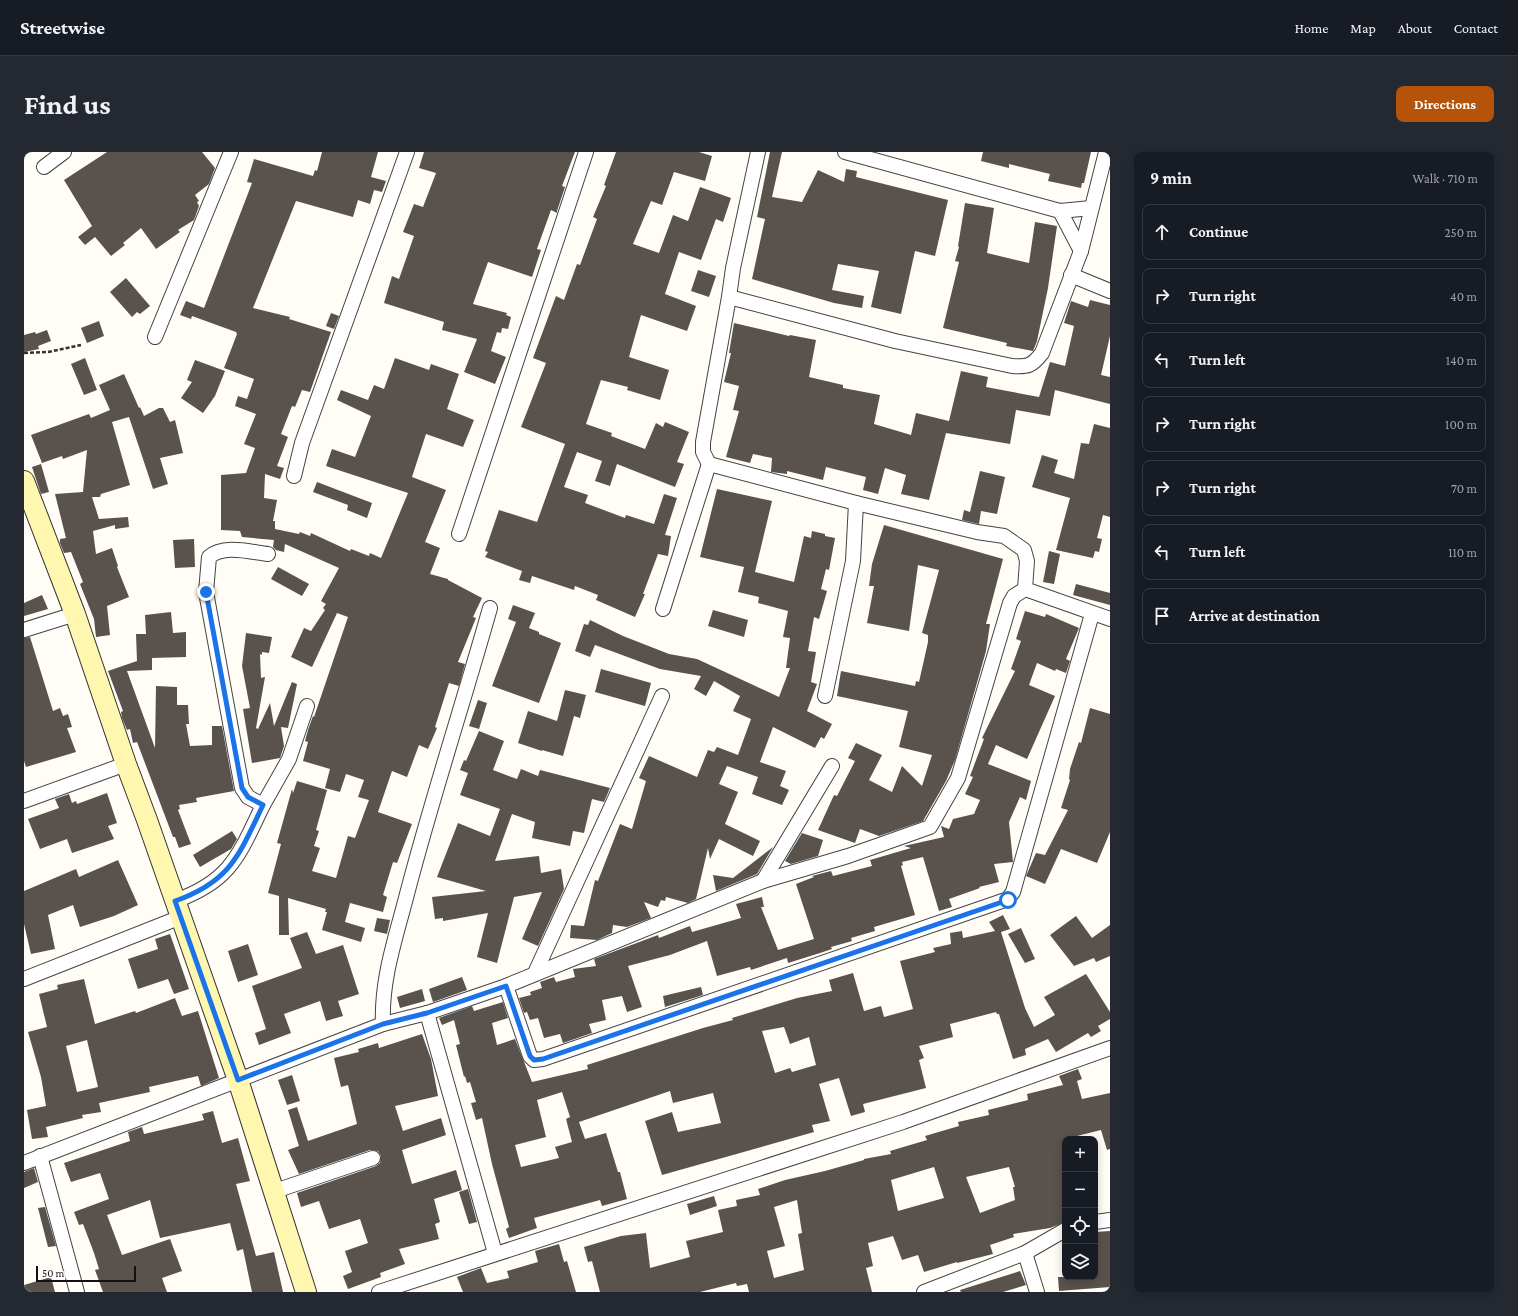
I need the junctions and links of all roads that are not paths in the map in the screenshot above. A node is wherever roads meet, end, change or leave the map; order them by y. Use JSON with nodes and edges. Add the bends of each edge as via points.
{"nodes":[{"id":1,"x":64,"y":152,"type":"edge"},
{"id":2,"x":231,"y":152,"type":"edge"},
{"id":3,"x":407,"y":152,"type":"edge"},
{"id":4,"x":586,"y":152,"type":"edge"},
{"id":5,"x":758,"y":152,"type":"edge"},
{"id":6,"x":845,"y":152,"type":"edge"},
{"id":7,"x":1106,"y":152,"type":"edge"},
{"id":8,"x":44,"y":167,"type":"dead end"},
{"id":9,"x":1091,"y":208,"type":"junction"},
{"id":10,"x":1060,"y":212,"type":"junction"},
{"id":11,"x":1081,"y":251,"type":"junction"},
{"id":12,"x":1071,"y":275,"type":"junction"},
{"id":13,"x":1110,"y":291,"type":"edge"},
{"id":14,"x":729,"y":297,"type":"junction"},
{"id":15,"x":155,"y":337,"type":"dead end"},
{"id":16,"x":709,"y":464,"type":"junction"},
{"id":17,"x":294,"y":476,"type":"dead end"},
{"id":18,"x":24,"y":481,"type":"edge"},
{"id":19,"x":856,"y":504,"type":"junction"},
{"id":20,"x":459,"y":534,"type":"dead end"},
{"id":21,"x":268,"y":554,"type":"dead end"},
{"id":22,"x":1025,"y":589,"type":"junction"},
{"id":23,"x":490,"y":608,"type":"dead end"},
{"id":24,"x":664,"y":609,"type":"dead end"},
{"id":25,"x":75,"y":614,"type":"junction"},
{"id":26,"x":1092,"y":614,"type":"junction"},
{"id":27,"x":1110,"y":619,"type":"edge"},
{"id":28,"x":24,"y":630,"type":"edge"},
{"id":29,"x":662,"y":696,"type":"dead end"},
{"id":30,"x":825,"y":696,"type":"dead end"},
{"id":31,"x":307,"y":706,"type":"dead end"},
{"id":32,"x":126,"y":764,"type":"junction"},
{"id":33,"x":832,"y":766,"type":"dead end"},
{"id":34,"x":24,"y":801,"type":"edge"},
{"id":35,"x":263,"y":805,"type":"junction"},
{"id":36,"x":763,"y":881,"type":"junction"},
{"id":37,"x":178,"y":909,"type":"junction"},
{"id":38,"x":535,"y":973,"type":"junction"},
{"id":39,"x":24,"y":979,"type":"edge"},
{"id":40,"x":506,"y":986,"type":"junction"},
{"id":41,"x":427,"y":1013,"type":"junction"},
{"id":42,"x":383,"y":1024,"type":"junction"},
{"id":43,"x":1110,"y":1048,"type":"edge"},
{"id":44,"x":238,"y":1080,"type":"junction"},
{"id":45,"x":40,"y":1156,"type":"junction"},
{"id":46,"x":373,"y":1158,"type":"dead end"},
{"id":47,"x":24,"y":1163,"type":"edge"},
{"id":48,"x":275,"y":1191,"type":"junction"},
{"id":49,"x":1110,"y":1220,"type":"edge"},
{"id":50,"x":1098,"y":1222,"type":"edge"},
{"id":51,"x":1062,"y":1232,"type":"edge"},
{"id":52,"x":495,"y":1253,"type":"junction"},
{"id":53,"x":1025,"y":1253,"type":"junction"},
{"id":54,"x":77,"y":1292,"type":"edge"},
{"id":55,"x":306,"y":1292,"type":"edge"},
{"id":56,"x":379,"y":1292,"type":"edge"},
{"id":57,"x":924,"y":1292,"type":"edge"},
{"id":58,"x":1037,"y":1292,"type":"edge"}],
"edges":[{"from":1,"to":8,"type":"street"},
{"from":2,"to":15,"type":"street"},
{"from":3,"to":17,"type":"street","via":[[302,444]]},
{"from":4,"to":20,"type":"street"},
{"from":5,"to":14,"type":"street"},
{"from":6,"to":10,"type":"street"},
{"from":7,"to":9,"type":"street"},
{"from":9,"to":10,"type":"street"},
{"from":9,"to":11,"type":"street"},
{"from":10,"to":11,"type":"street"},
{"from":11,"to":12,"type":"street"},
{"from":12,"to":13,"type":"street"},
{"from":12,"to":14,"type":"street","via":[[1042,353],[1033,364],[1023,367],[896,341]]},
{"from":14,"to":16,"type":"street","via":[[703,442],[703,452]]},
{"from":16,"to":19,"type":"street"},
{"from":16,"to":24,"type":"street"},
{"from":18,"to":25,"type":"street"},
{"from":19,"to":22,"type":"street","via":[[1004,536],[1024,550],[1027,561]]},
{"from":19,"to":30,"type":"street","via":[[853,561]]},
{"from":21,"to":35,"type":"street","via":[[215,551],[208,557],[206,592],[242,788],[248,797]]},
{"from":22,"to":26,"type":"street"},
{"from":22,"to":36,"type":"street","via":[[1014,596],[1010,603],[958,778],[930,827],[848,856]]},
{"from":23,"to":42,"type":"street","via":[[420,846],[388,966],[383,987]]},
{"from":25,"to":28,"type":"street"},
{"from":25,"to":32,"type":"street"},
{"from":26,"to":27,"type":"street"},
{"from":26,"to":40,"type":"street","via":[[1013,892],[1008,900],[543,1059],[534,1060],[530,1056]]},
{"from":29,"to":38,"type":"street"},
{"from":31,"to":35,"type":"street","via":[[289,759]]},
{"from":32,"to":34,"type":"street"},
{"from":32,"to":37,"type":"street"},
{"from":33,"to":36,"type":"street"},
{"from":35,"to":37,"type":"street","via":[[241,852],[227,871],[189,896]]},
{"from":36,"to":38,"type":"street"},
{"from":37,"to":39,"type":"street"},
{"from":37,"to":44,"type":"street"},
{"from":38,"to":40,"type":"street"},
{"from":40,"to":41,"type":"street"},
{"from":41,"to":42,"type":"street"},
{"from":41,"to":52,"type":"street"},
{"from":42,"to":44,"type":"street"},
{"from":43,"to":52,"type":"street","via":[[902,1122]]},
{"from":44,"to":45,"type":"street"},
{"from":44,"to":48,"type":"street"},
{"from":45,"to":47,"type":"street"},
{"from":45,"to":54,"type":"street"},
{"from":46,"to":48,"type":"street"},
{"from":48,"to":55,"type":"street"},
{"from":49,"to":50,"type":"street"},
{"from":51,"to":53,"type":"street"},
{"from":52,"to":56,"type":"street"},
{"from":53,"to":57,"type":"street"},
{"from":53,"to":58,"type":"street"}]}
